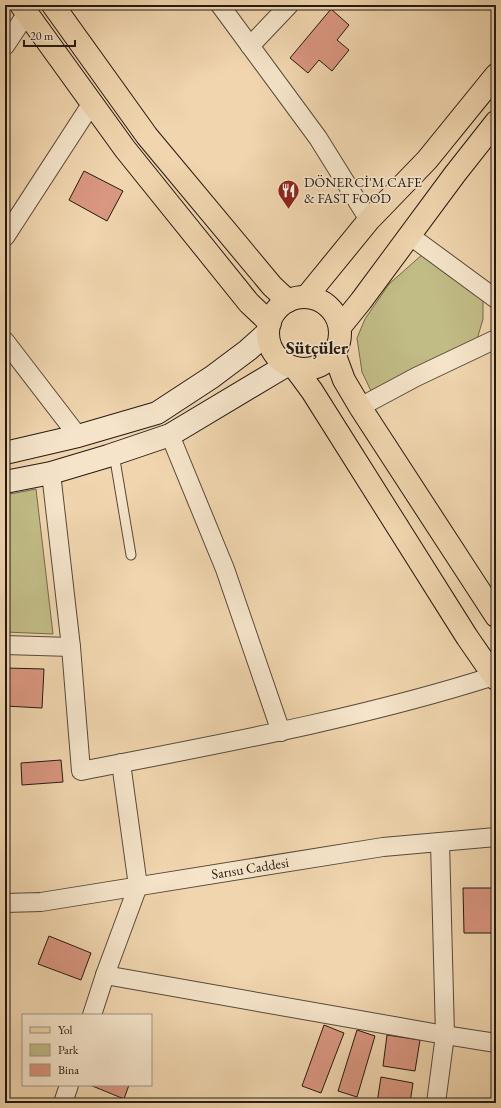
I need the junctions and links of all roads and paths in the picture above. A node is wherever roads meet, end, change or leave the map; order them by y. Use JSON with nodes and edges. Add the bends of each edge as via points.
{"nodes":[{"id":1,"x":220,"y":5,"type":"edge"},
{"id":2,"x":288,"y":5,"type":"edge"},
{"id":3,"x":60,"y":7,"type":"edge"},
{"id":4,"x":24,"y":9,"type":"edge"},
{"id":5,"x":5,"y":46,"type":"edge"},
{"id":6,"x":250,"y":46,"type":"junction"},
{"id":7,"x":496,"y":75,"type":"edge"},
{"id":8,"x":92,"y":103,"type":"junction"},
{"id":9,"x":496,"y":122,"type":"edge"},
{"id":10,"x":370,"y":220,"type":"junction"},
{"id":11,"x":410,"y":235,"type":"junction"},
{"id":12,"x":5,"y":237,"type":"edge"},
{"id":13,"x":297,"y":299,"type":"junction"},
{"id":14,"x":496,"y":299,"type":"edge"},
{"id":15,"x":340,"y":327,"type":"junction"},
{"id":16,"x":269,"y":328,"type":"junction"},
{"id":17,"x":496,"y":339,"type":"edge"},
{"id":18,"x":5,"y":341,"type":"edge"},
{"id":19,"x":334,"y":353,"type":"junction"},
{"id":20,"x":291,"y":366,"type":"junction"},
{"id":21,"x":360,"y":407,"type":"junction"},
{"id":22,"x":170,"y":434,"type":"junction"},
{"id":23,"x":78,"y":436,"type":"junction"},
{"id":24,"x":5,"y":453,"type":"edge"},
{"id":25,"x":114,"y":454,"type":"junction"},
{"id":26,"x":51,"y":473,"type":"junction"},
{"id":27,"x":5,"y":482,"type":"edge"},
{"id":28,"x":130,"y":555,"type":"dead end"},
{"id":29,"x":496,"y":616,"type":"edge"},
{"id":30,"x":5,"y":645,"type":"edge"},
{"id":31,"x":71,"y":647,"type":"junction"},
{"id":32,"x":495,"y":678,"type":"edge"},
{"id":33,"x":281,"y":732,"type":"junction"},
{"id":34,"x":121,"y":763,"type":"junction"},
{"id":35,"x":496,"y":837,"type":"edge"},
{"id":36,"x":440,"y":842,"type":"junction"},
{"id":37,"x":138,"y":886,"type":"junction"},
{"id":38,"x":5,"y":903,"type":"edge"},
{"id":39,"x":105,"y":975,"type":"junction"},
{"id":40,"x":92,"y":1014,"type":"edge"},
{"id":41,"x":445,"y":1035,"type":"junction"},
{"id":42,"x":496,"y":1043,"type":"edge"},
{"id":43,"x":69,"y":1086,"type":"edge"},
{"id":44,"x":63,"y":1103,"type":"edge"},
{"id":45,"x":436,"y":1103,"type":"edge"}],
"edges":[{"from":1,"to":6,"type":"street"},
{"from":2,"to":6,"type":"street"},
{"from":3,"to":13,"type":"main road","via":[[147,136],[272,286]]},
{"from":4,"to":5,"type":"street"},
{"from":4,"to":8,"type":"main road"},
{"from":6,"to":10,"type":"street","via":[[318,138]]},
{"from":7,"to":10,"type":"main road","via":[[427,160]]},
{"from":8,"to":12,"type":"street"},
{"from":8,"to":16,"type":"main road","via":[[125,149]]},
{"from":9,"to":11,"type":"main road"},
{"from":10,"to":13,"type":"main road"},
{"from":11,"to":14,"type":"street"},
{"from":11,"to":15,"type":"main road"},
{"from":13,"to":15,"type":"main road","via":[[316,299],[325,303],[335,314]]},
{"from":13,"to":16,"type":"main road","via":[[277,310]]},
{"from":15,"to":19,"type":"main road","via":[[340,337]]},
{"from":16,"to":20,"type":"main road","via":[[273,351]]},
{"from":16,"to":23,"type":"main road","via":[[248,350],[156,413]]},
{"from":17,"to":21,"type":"street"},
{"from":18,"to":23,"type":"street"},
{"from":19,"to":20,"type":"main road","via":[[321,365],[304,369]]},
{"from":19,"to":21,"type":"main road","via":[[344,380]]},
{"from":20,"to":22,"type":"main road"},
{"from":20,"to":32,"type":"main road","via":[[312,391]]},
{"from":21,"to":29,"type":"main road"},
{"from":22,"to":25,"type":"main road"},
{"from":22,"to":33,"type":"street","via":[[225,568]]},
{"from":23,"to":24,"type":"main road"},
{"from":25,"to":26,"type":"main road"},
{"from":25,"to":28,"type":"lane"},
{"from":26,"to":27,"type":"main road"},
{"from":26,"to":31,"type":"street"},
{"from":30,"to":31,"type":"street"},
{"from":31,"to":34,"type":"street","via":[[81,771]]},
{"from":32,"to":33,"type":"street"},
{"from":33,"to":34,"type":"street"},
{"from":34,"to":37,"type":"street"},
{"from":35,"to":36,"type":"street","name":"Sarısu Caddesi"},
{"from":36,"to":37,"type":"street","name":"Sarısu Caddesi","via":[[383,847]]},
{"from":36,"to":41,"type":"street"},
{"from":37,"to":38,"type":"street","name":"Sarısu Caddesi","via":[[41,902]]},
{"from":37,"to":39,"type":"street"},
{"from":39,"to":40,"type":"street"},
{"from":39,"to":41,"type":"street"},
{"from":41,"to":42,"type":"street"},
{"from":41,"to":45,"type":"street"},
{"from":43,"to":44,"type":"street"}]}
